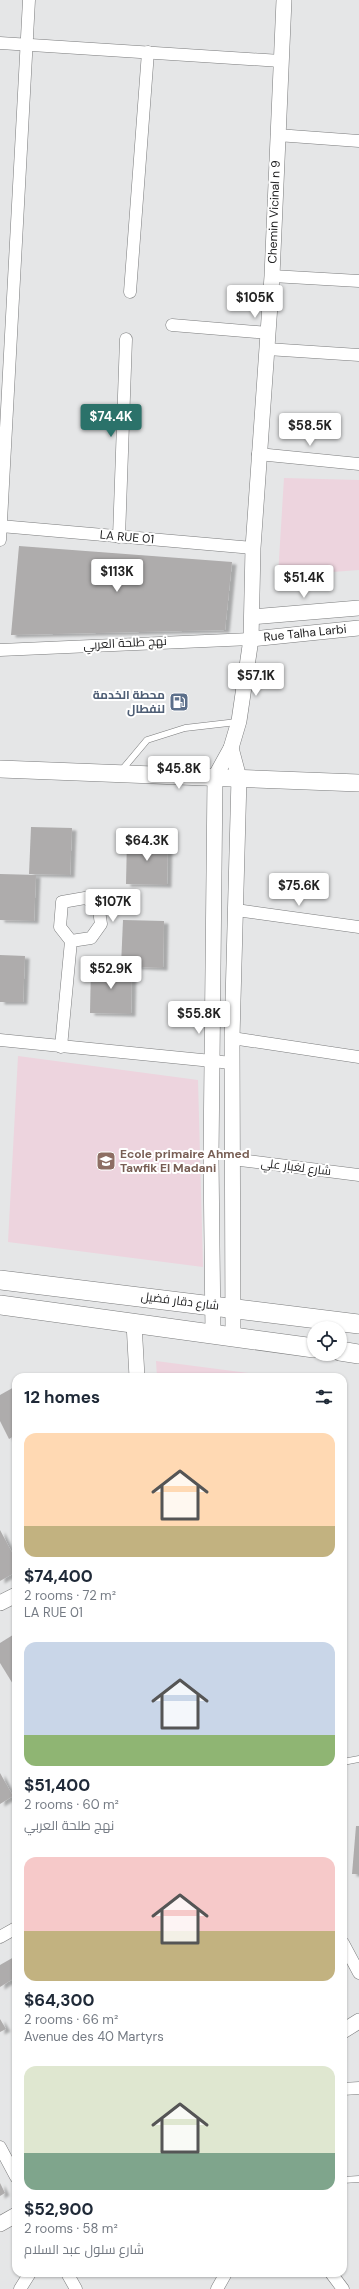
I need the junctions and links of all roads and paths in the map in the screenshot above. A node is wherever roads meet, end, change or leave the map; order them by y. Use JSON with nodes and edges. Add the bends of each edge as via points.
{"nodes":[{"id":1,"x":29,"y":0,"type":"edge"},
{"id":2,"x":284,"y":0,"type":"edge"},
{"id":3,"x":0,"y":43,"type":"edge"},
{"id":4,"x":26,"y":44,"type":"junction"},
{"id":5,"x":148,"y":52,"type":"junction"},
{"id":6,"x":281,"y":61,"type":"junction"},
{"id":7,"x":277,"y":135,"type":"junction"},
{"id":8,"x":359,"y":141,"type":"edge"},
{"id":9,"x":272,"y":276,"type":"junction"},
{"id":10,"x":359,"y":281,"type":"edge"},
{"id":11,"x":130,"y":292,"type":"dead end"},
{"id":12,"x":172,"y":326,"type":"dead end"},
{"id":13,"x":268,"y":333,"type":"junction"},
{"id":14,"x":126,"y":339,"type":"dead end"},
{"id":15,"x":267,"y":348,"type":"junction"},
{"id":16,"x":359,"y":355,"type":"edge"},
{"id":17,"x":4,"y":411,"type":"edge"},
{"id":18,"x":258,"y":454,"type":"junction"},
{"id":19,"x":359,"y":464,"type":"edge"},
{"id":20,"x":0,"y":526,"type":"edge"},
{"id":21,"x":119,"y":537,"type":"junction"},
{"id":22,"x":0,"y":540,"type":"edge"},
{"id":23,"x":253,"y":548,"type":"junction"},
{"id":24,"x":359,"y":608,"type":"edge"},
{"id":25,"x":252,"y":617,"type":"junction"},
{"id":26,"x":359,"y":628,"type":"edge"},
{"id":27,"x":251,"y":639,"type":"junction"},
{"id":28,"x":0,"y":650,"type":"edge"},
{"id":29,"x":239,"y":721,"type":"junction"},
{"id":30,"x":231,"y":748,"type":"junction"},
{"id":31,"x":0,"y":769,"type":"edge"},
{"id":32,"x":119,"y":773,"type":"junction"},
{"id":33,"x":215,"y":777,"type":"junction"},
{"id":34,"x":239,"y":778,"type":"junction"},
{"id":35,"x":359,"y":783,"type":"edge"},
{"id":36,"x":236,"y":910,"type":"junction"},
{"id":37,"x":359,"y":927,"type":"edge"},
{"id":38,"x":72,"y":941,"type":"dead end"},
{"id":39,"x":232,"y":1038,"type":"junction"},
{"id":40,"x":0,"y":1040,"type":"edge"},
{"id":41,"x":61,"y":1047,"type":"junction"},
{"id":42,"x":359,"y":1057,"type":"edge"},
{"id":43,"x":212,"y":1061,"type":"junction"},
{"id":44,"x":232,"y":1063,"type":"junction"},
{"id":45,"x":232,"y":1159,"type":"junction"},
{"id":46,"x":359,"y":1175,"type":"edge"},
{"id":47,"x":0,"y":1280,"type":"edge"},
{"id":48,"x":0,"y":1305,"type":"edge"},
{"id":49,"x":212,"y":1305,"type":"junction"},
{"id":50,"x":234,"y":1308,"type":"junction"},
{"id":51,"x":134,"y":1323,"type":"junction"},
{"id":52,"x":359,"y":1324,"type":"edge"},
{"id":53,"x":213,"y":1334,"type":"junction"},
{"id":54,"x":233,"y":1337,"type":"junction"},
{"id":55,"x":307,"y":1347,"type":"edge"},
{"id":56,"x":347,"y":1352,"type":"edge"},
{"id":57,"x":359,"y":1354,"type":"edge"},
{"id":58,"x":136,"y":1373,"type":"edge"},
{"id":59,"x":12,"y":1597,"type":"edge"},
{"id":60,"x":0,"y":1603,"type":"edge"},
{"id":61,"x":359,"y":1759,"type":"edge"},
{"id":62,"x":347,"y":1761,"type":"edge"},
{"id":63,"x":12,"y":1930,"type":"edge"},
{"id":64,"x":0,"y":1937,"type":"edge"},
{"id":65,"x":347,"y":1950,"type":"edge"},
{"id":66,"x":359,"y":1973,"type":"edge"},
{"id":67,"x":359,"y":2021,"type":"edge"},
{"id":68,"x":347,"y":2028,"type":"edge"},
{"id":69,"x":359,"y":2088,"type":"edge"},
{"id":70,"x":347,"y":2089,"type":"edge"},
{"id":71,"x":0,"y":2146,"type":"edge"},
{"id":72,"x":12,"y":2169,"type":"edge"},
{"id":73,"x":359,"y":2179,"type":"edge"},
{"id":74,"x":347,"y":2180,"type":"edge"},
{"id":75,"x":12,"y":2217,"type":"edge"},
{"id":76,"x":0,"y":2224,"type":"edge"},
{"id":77,"x":28,"y":2277,"type":"edge"},
{"id":78,"x":69,"y":2277,"type":"edge"},
{"id":79,"x":224,"y":2277,"type":"edge"},
{"id":80,"x":334,"y":2277,"type":"edge"},
{"id":81,"x":20,"y":2289,"type":"edge"},
{"id":82,"x":76,"y":2289,"type":"edge"},
{"id":83,"x":217,"y":2289,"type":"edge"},
{"id":84,"x":343,"y":2289,"type":"edge"}],
"edges":[{"from":1,"to":4,"type":"street"},
{"from":2,"to":6,"type":"street","name":"Chemin Vicinal n 9"},
{"from":3,"to":4,"type":"street"},
{"from":4,"to":5,"type":"street"},
{"from":4,"to":17,"type":"street"},
{"from":5,"to":6,"type":"street"},
{"from":5,"to":11,"type":"street"},
{"from":6,"to":7,"type":"street","name":"Chemin Vicinal n 9"},
{"from":7,"to":8,"type":"street"},
{"from":7,"to":9,"type":"street","name":"Chemin Vicinal n 9"},
{"from":9,"to":10,"type":"street"},
{"from":9,"to":13,"type":"street","name":"Chemin Vicinal n 9"},
{"from":12,"to":13,"type":"street"},
{"from":13,"to":15,"type":"street","name":"Chemin Vicinal n 9"},
{"from":14,"to":21,"type":"street"},
{"from":15,"to":16,"type":"street"},
{"from":15,"to":18,"type":"street","name":"Chemin Vicinal n 9"},
{"from":17,"to":20,"type":"street"},
{"from":18,"to":19,"type":"street"},
{"from":18,"to":23,"type":"street","name":"Chemin Vicinal n 9"},
{"from":20,"to":21,"type":"street","name":"LA RUE 01"},
{"from":20,"to":22,"type":"street"},
{"from":21,"to":23,"type":"street","name":"LA RUE 01"},
{"from":23,"to":25,"type":"street","name":"Chemin Vicinal n 9"},
{"from":24,"to":25,"type":"street"},
{"from":25,"to":27,"type":"street","name":"Chemin Vicinal n 9"},
{"from":26,"to":27,"type":"street","name":"Rue Talha Larbi"},
{"from":27,"to":28,"type":"street","name":"نهج طلحة العربي"},
{"from":27,"to":29,"type":"street","name":"Chemin Vicinal n 9"},
{"from":29,"to":30,"type":"street","name":"Chemin Vicinal n 9"},
{"from":29,"to":32,"type":"lane","via":[[185,728],[147,740]]},
{"from":30,"to":33,"type":"street","name":"Chemin Vicinal n 9"},
{"from":30,"to":34,"type":"street"},
{"from":31,"to":32,"type":"main road"},
{"from":32,"to":33,"type":"main road"},
{"from":33,"to":34,"type":"main road"},
{"from":33,"to":43,"type":"street"},
{"from":34,"to":35,"type":"main road"},
{"from":34,"to":36,"type":"street"},
{"from":36,"to":37,"type":"street"},
{"from":36,"to":39,"type":"street"},
{"from":38,"to":41,"type":"street"},
{"from":39,"to":42,"type":"street"},
{"from":39,"to":44,"type":"street"},
{"from":40,"to":41,"type":"street"},
{"from":41,"to":43,"type":"street"},
{"from":43,"to":44,"type":"street"},
{"from":43,"to":49,"type":"street"},
{"from":44,"to":45,"type":"street"},
{"from":45,"to":46,"type":"street","name":"شارع لغبار علي"},
{"from":45,"to":50,"type":"street"},
{"from":47,"to":49,"type":"main road","name":"شارع دقار فضيل"},
{"from":48,"to":51,"type":"main road"},
{"from":49,"to":50,"type":"main road","name":"شارع دقار فضيل"},
{"from":49,"to":53,"type":"street"},
{"from":50,"to":52,"type":"main road","name":"شارع دقار فضيل"},
{"from":50,"to":54,"type":"street"},
{"from":51,"to":53,"type":"main road"},
{"from":51,"to":58,"type":"street"},
{"from":53,"to":54,"type":"main road"},
{"from":54,"to":55,"type":"main road"},
{"from":56,"to":57,"type":"main road"},
{"from":59,"to":60,"type":"street"},
{"from":61,"to":62,"type":"lane"},
{"from":63,"to":64,"type":"street"},
{"from":65,"to":66,"type":"street"},
{"from":67,"to":68,"type":"street"},
{"from":69,"to":70,"type":"street"},
{"from":71,"to":72,"type":"street"},
{"from":73,"to":74,"type":"lane"},
{"from":75,"to":76,"type":"street"},
{"from":77,"to":81,"type":"street"},
{"from":78,"to":82,"type":"street"},
{"from":79,"to":83,"type":"street"},
{"from":80,"to":84,"type":"street"}]}
